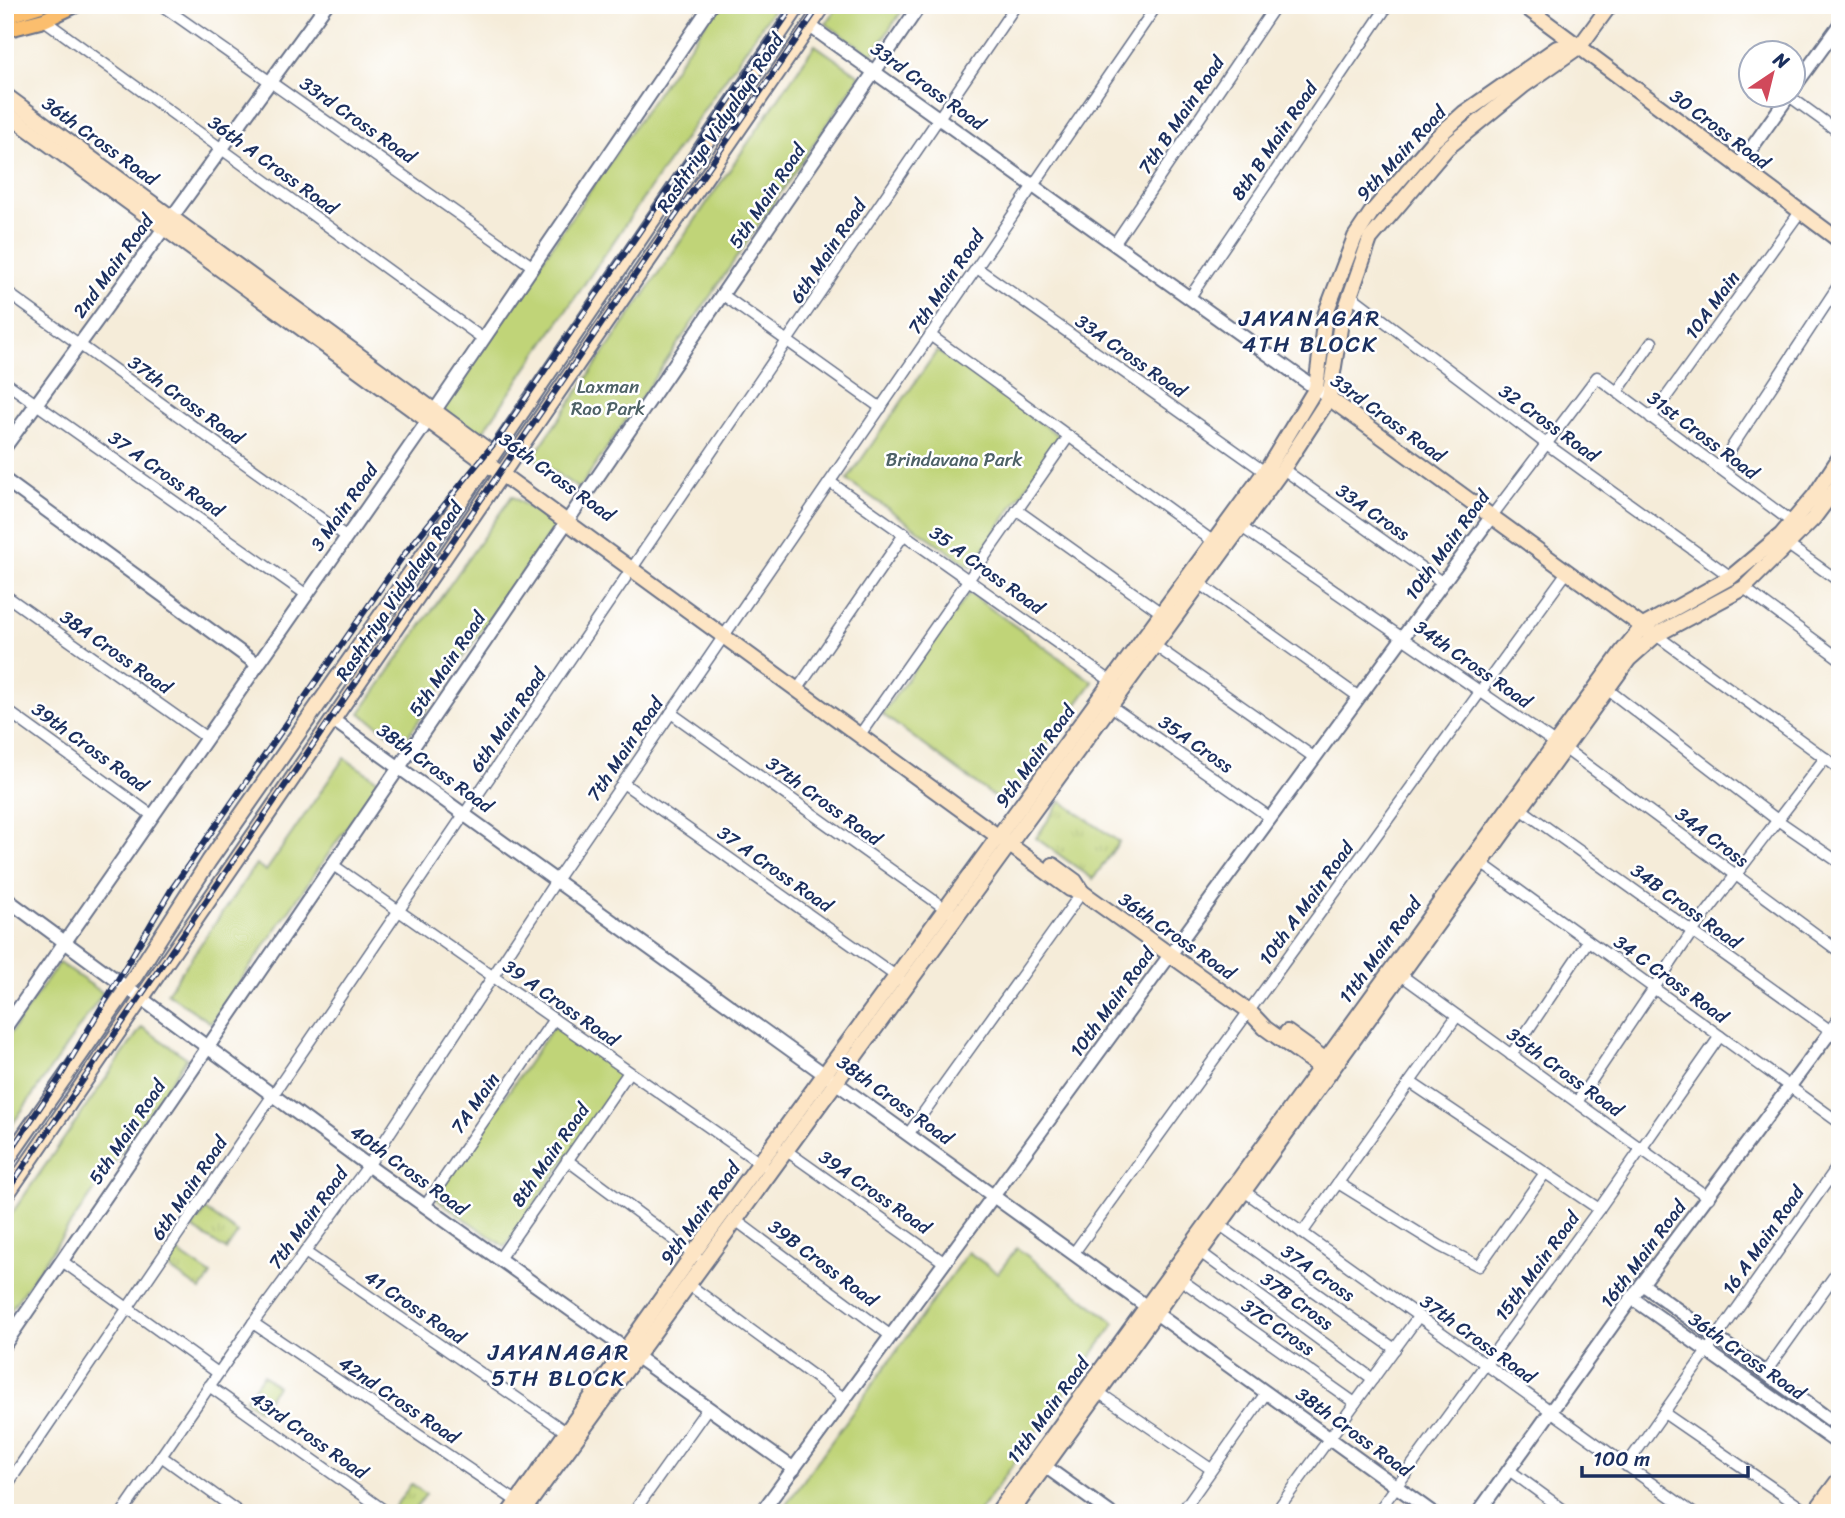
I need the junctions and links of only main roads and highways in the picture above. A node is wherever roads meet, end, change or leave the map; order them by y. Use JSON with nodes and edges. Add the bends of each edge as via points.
{"nodes":[{"id":1,"x":76,"y":5,"type":"edge"},
{"id":2,"x":799,"y":5,"type":"edge"},
{"id":3,"x":824,"y":5,"type":"edge"},
{"id":4,"x":1522,"y":5,"type":"edge"},
{"id":5,"x":1610,"y":5,"type":"edge"},
{"id":6,"x":39,"y":9,"type":"edge"},
{"id":7,"x":1540,"y":10,"type":"edge"},
{"id":8,"x":5,"y":16,"type":"edge"},
{"id":9,"x":5,"y":30,"type":"edge"},
{"id":10,"x":1580,"y":46,"type":"junction"},
{"id":11,"x":5,"y":95,"type":"edge"},
{"id":12,"x":5,"y":112,"type":"edge"},
{"id":13,"x":168,"y":223,"type":"junction"},
{"id":14,"x":1840,"y":241,"type":"edge"},
{"id":15,"x":1329,"y":398,"type":"junction"},
{"id":16,"x":1840,"y":457,"type":"edge"},
{"id":17,"x":490,"y":458,"type":"junction"},
{"id":18,"x":506,"y":469,"type":"junction"},
{"id":19,"x":1840,"y":483,"type":"edge"},
{"id":20,"x":1236,"y":524,"type":"junction"},
{"id":21,"x":1219,"y":546,"type":"junction"},
{"id":22,"x":1643,"y":626,"type":"junction"},
{"id":23,"x":1656,"y":635,"type":"junction"},
{"id":24,"x":1117,"y":685,"type":"junction"},
{"id":25,"x":1560,"y":746,"type":"junction"},
{"id":26,"x":1008,"y":836,"type":"junction"},
{"id":27,"x":1326,"y":1067,"type":"junction"},
{"id":28,"x":830,"y":1077,"type":"junction"},
{"id":29,"x":5,"y":1163,"type":"edge"},
{"id":30,"x":765,"y":1167,"type":"junction"},
{"id":31,"x":5,"y":1197,"type":"edge"},
{"id":32,"x":698,"y":1258,"type":"junction"},
{"id":33,"x":1151,"y":1310,"type":"junction"},
{"id":34,"x":629,"y":1353,"type":"junction"},
{"id":35,"x":1040,"y":1463,"type":"junction"},
{"id":36,"x":1840,"y":1478,"type":"edge"},
{"id":37,"x":1840,"y":1496,"type":"edge"},
{"id":38,"x":518,"y":1508,"type":"edge"},
{"id":39,"x":997,"y":1513,"type":"edge"},
{"id":40,"x":1011,"y":1513,"type":"edge"},
{"id":41,"x":1811,"y":1513,"type":"edge"},
{"id":42,"x":1827,"y":1513,"type":"edge"}],
"edges":[{"from":1,"to":6,"type":"main road"},
{"from":2,"to":17,"type":"main road","name":"Rashtriya Vidyalaya Road"},
{"from":3,"to":18,"type":"main road","name":"Rashtriya Vidyalaya Road"},
{"from":4,"to":7,"type":"main road","name":"30 Cross Road"},
{"from":5,"to":10,"type":"main road","name":"9th Main Road"},
{"from":6,"to":8,"type":"main road"},
{"from":6,"to":9,"type":"main road"},
{"from":7,"to":10,"type":"main road","name":"30 Cross Road"},
{"from":10,"to":14,"type":"main road","name":"30 Cross Road"},
{"from":10,"to":15,"type":"main road","name":"9th Main Road","via":[[1447,148],[1370,239],[1340,322]]},
{"from":10,"to":20,"type":"main road","name":"9th Main Road","via":[[1557,48],[1464,113],[1434,140],[1371,213],[1355,237],[1325,315],[1316,388]]},
{"from":11,"to":13,"type":"main road","name":"36th Cross Road"},
{"from":12,"to":13,"type":"main road","name":"36th Cross Road"},
{"from":13,"to":17,"type":"main road","name":"36th Cross Road"},
{"from":15,"to":20,"type":"main road","name":"9th Main Road","via":[[1283,469]]},
{"from":15,"to":22,"type":"main road","name":"33rd Cross Road"},
{"from":16,"to":22,"type":"main road","name":"11th Main Road","via":[[1793,523],[1731,577]]},
{"from":17,"to":18,"type":"main road","name":"36th Cross Road"},
{"from":17,"to":29,"type":"main road","name":"Rashtriya Vidyalaya Road"},
{"from":18,"to":26,"type":"main road","name":"36th Cross Road"},
{"from":18,"to":31,"type":"main road","name":"Rashtriya Vidyalaya Road"},
{"from":19,"to":23,"type":"main road","name":"11th Main Road","via":[[1813,519],[1744,588]]},
{"from":20,"to":21,"type":"main road","name":"9th Main Road"},
{"from":21,"to":24,"type":"main road","name":"9th Main Road","via":[[1163,614]]},
{"from":21,"to":24,"type":"main road","name":"9th Main Road","via":[[1199,583],[1154,645]]},
{"from":22,"to":23,"type":"main road","name":"33rd Cross Road"},
{"from":22,"to":25,"type":"main road","name":"11th Main Road"},
{"from":23,"to":25,"type":"main road","name":"11th Main Road","via":[[1629,659]]},
{"from":24,"to":26,"type":"main road","name":"9th Main Road"},
{"from":25,"to":27,"type":"main road","name":"11th Main Road"},
{"from":25,"to":27,"type":"main road","name":"11th Main Road","via":[[1521,809],[1401,975]]},
{"from":26,"to":27,"type":"main road","name":"36th Cross Road","via":[[1070,889],[1082,892],[1250,1011],[1270,1020]]},
{"from":26,"to":28,"type":"main road","name":"9th Main Road"},
{"from":27,"to":33,"type":"main road","name":"11th Main Road"},
{"from":27,"to":33,"type":"main road","name":"11th Main Road","via":[[1220,1225]]},
{"from":28,"to":30,"type":"main road","name":"9th Main Road"},
{"from":28,"to":30,"type":"main road","name":"9th Main Road","via":[[784,1149]]},
{"from":30,"to":32,"type":"main road","name":"9th Main Road"},
{"from":30,"to":32,"type":"main road","name":"9th Main Road","via":[[734,1219]]},
{"from":32,"to":34,"type":"main road","name":"9th Main Road"},
{"from":32,"to":34,"type":"main road","name":"9th Main Road","via":[[688,1284]]},
{"from":33,"to":35,"type":"main road","name":"11th Main Road"},
{"from":33,"to":35,"type":"main road","name":"11th Main Road","via":[[1098,1392]]},
{"from":34,"to":38,"type":"main road","name":"9th Main Road"},
{"from":35,"to":39,"type":"main road","name":"11th Main Road"},
{"from":35,"to":40,"type":"main road","name":"11th Main Road"},
{"from":36,"to":41,"type":"main road"},
{"from":37,"to":42,"type":"main road"}]}
